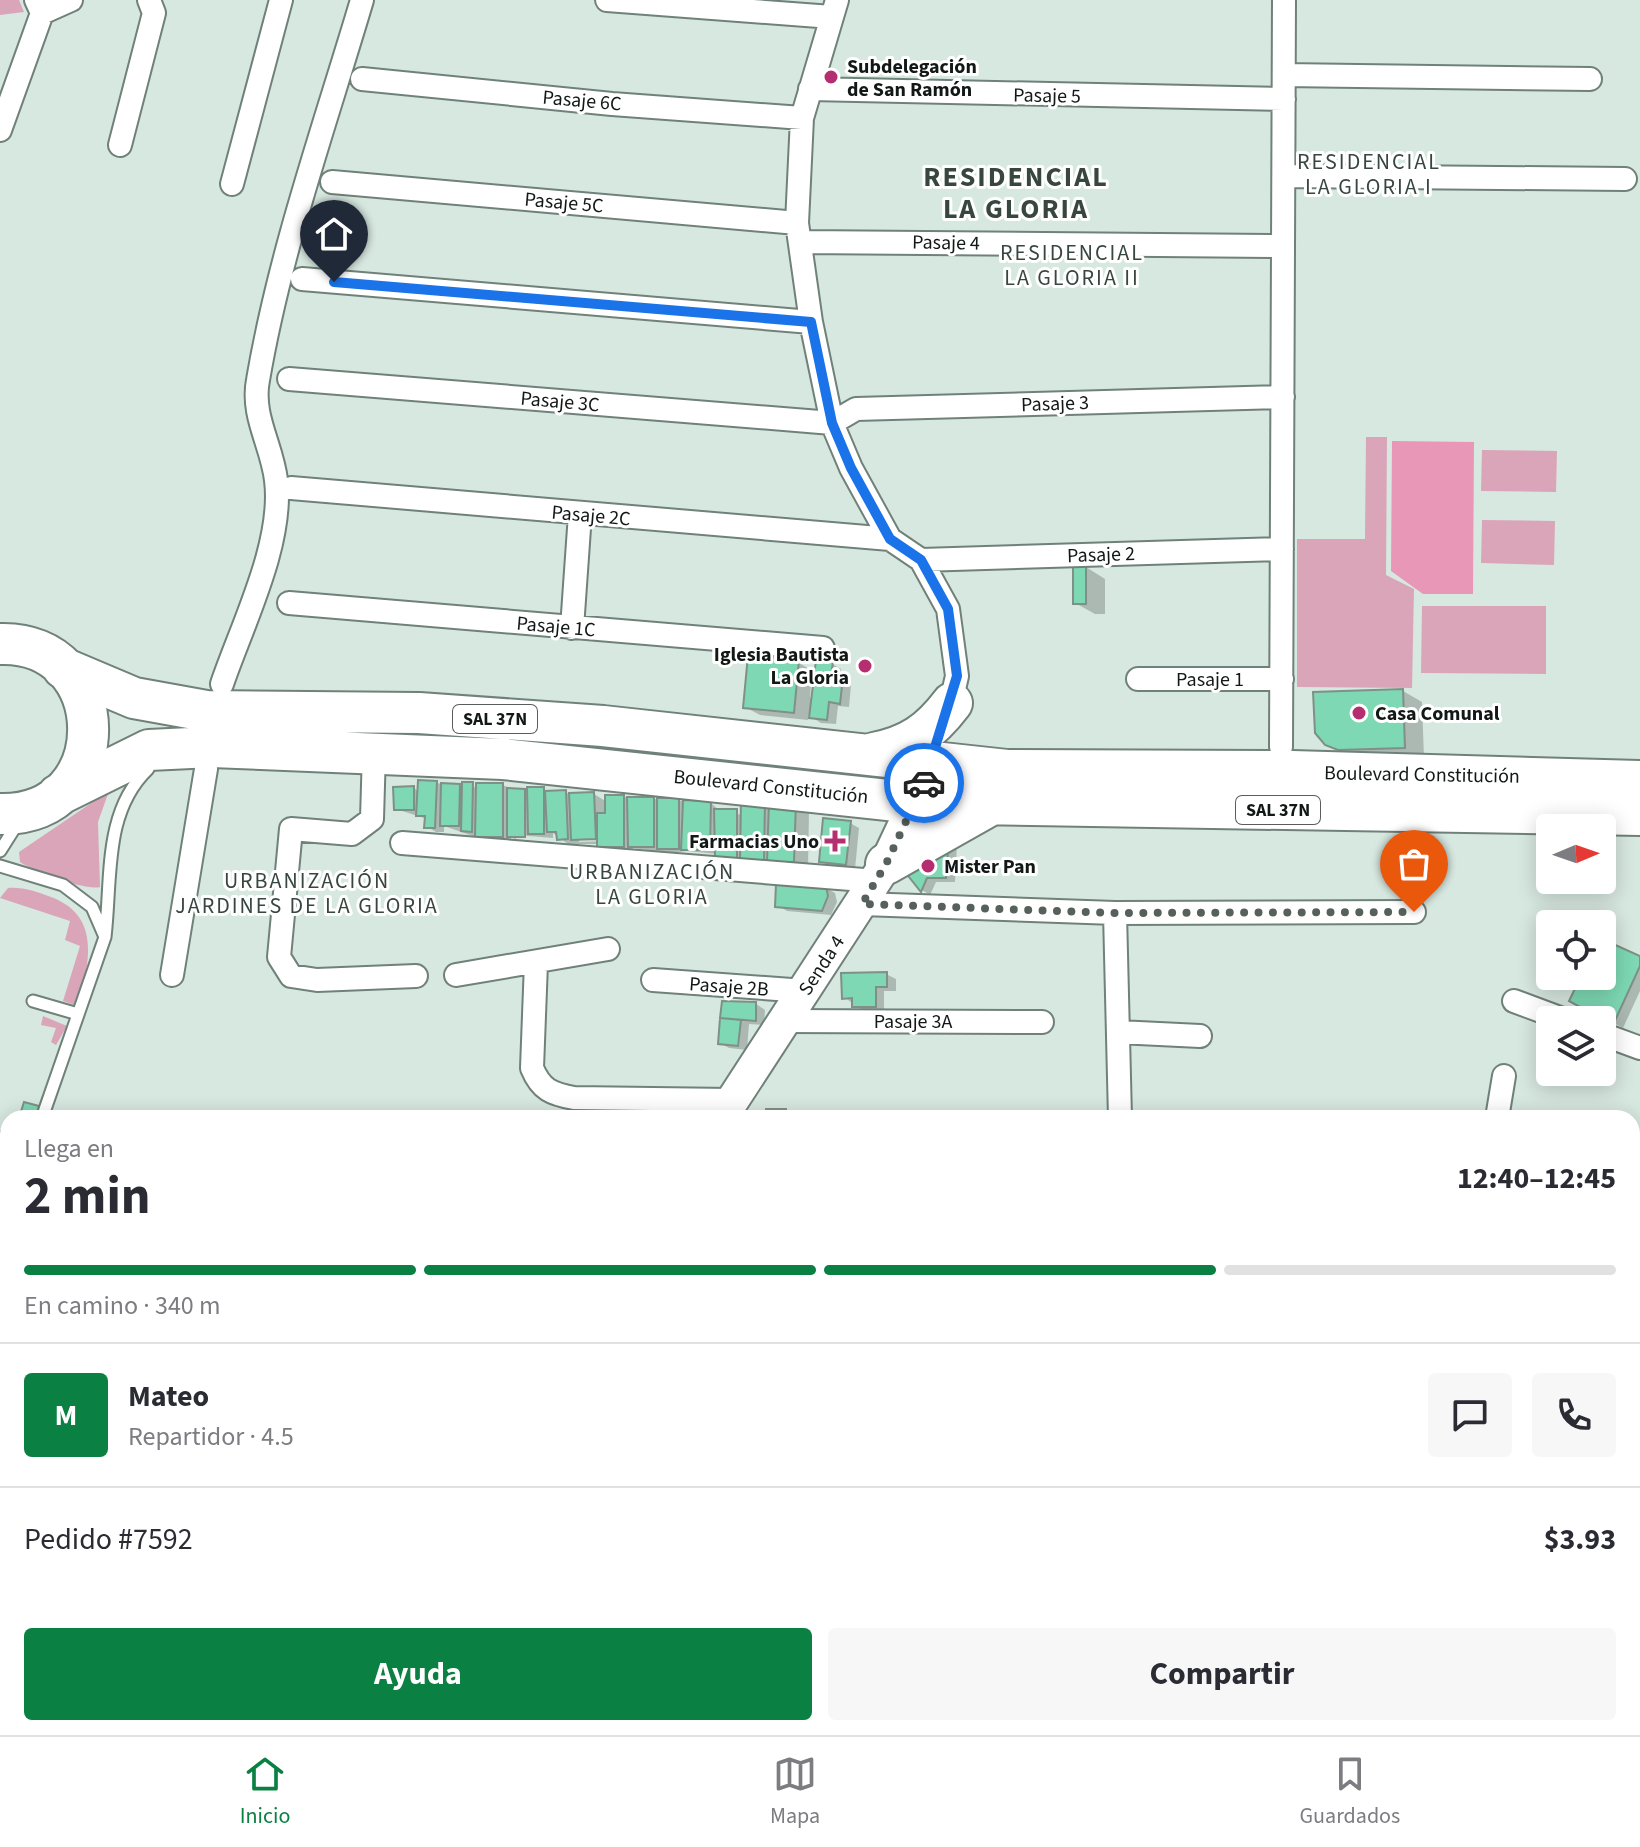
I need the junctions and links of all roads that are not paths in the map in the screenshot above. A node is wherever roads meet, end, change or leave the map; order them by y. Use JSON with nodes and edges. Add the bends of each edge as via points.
{"nodes":[{"id":1,"x":71,"y":0,"type":"edge"},
{"id":2,"x":149,"y":0,"type":"edge"},
{"id":3,"x":281,"y":0,"type":"edge"},
{"id":4,"x":362,"y":0,"type":"edge"},
{"id":5,"x":607,"y":0,"type":"edge"},
{"id":6,"x":1284,"y":0,"type":"edge"},
{"id":7,"x":39,"y":6,"type":"edge"},
{"id":8,"x":834,"y":9,"type":"edge"},
{"id":9,"x":1284,"y":75,"type":"junction"},
{"id":10,"x":362,"y":79,"type":"dead end"},
{"id":11,"x":1590,"y":79,"type":"dead end"},
{"id":12,"x":810,"y":89,"type":"junction"},
{"id":13,"x":1284,"y":99,"type":"junction"},
{"id":14,"x":802,"y":118,"type":"junction"},
{"id":15,"x":0,"y":130,"type":"edge"},
{"id":16,"x":120,"y":145,"type":"dead end"},
{"id":17,"x":1284,"y":176,"type":"junction"},
{"id":18,"x":1625,"y":179,"type":"dead end"},
{"id":19,"x":332,"y":182,"type":"dead end"},
{"id":20,"x":232,"y":184,"type":"dead end"},
{"id":21,"x":799,"y":233,"type":"junction"},
{"id":22,"x":1283,"y":246,"type":"junction"},
{"id":23,"x":302,"y":279,"type":"dead end"},
{"id":24,"x":811,"y":322,"type":"junction"},
{"id":25,"x":289,"y":379,"type":"dead end"},
{"id":26,"x":1283,"y":397,"type":"junction"},
{"id":27,"x":832,"y":423,"type":"junction"},
{"id":28,"x":291,"y":488,"type":"dead end"},
{"id":29,"x":580,"y":514,"type":"junction"},
{"id":30,"x":890,"y":539,"type":"junction"},
{"id":31,"x":1282,"y":549,"type":"junction"},
{"id":32,"x":921,"y":560,"type":"junction"},
{"id":33,"x":289,"y":603,"type":"dead end"},
{"id":34,"x":572,"y":628,"type":"junction"},
{"id":35,"x":0,"y":644,"type":"edge"},
{"id":36,"x":823,"y":648,"type":"dead end"},
{"id":37,"x":63,"y":668,"type":"junction"},
{"id":38,"x":1138,"y":679,"type":"dead end"},
{"id":39,"x":1282,"y":679,"type":"junction"},
{"id":40,"x":222,"y":684,"type":"dead end"},
{"id":41,"x":952,"y":703,"type":"junction"},
{"id":42,"x":1281,"y":747,"type":"dead end"},
{"id":43,"x":169,"y":749,"type":"junction"},
{"id":44,"x":374,"y":751,"type":"junction"},
{"id":45,"x":863,"y":755,"type":"junction"},
{"id":46,"x":933,"y":764,"type":"junction"},
{"id":47,"x":206,"y":769,"type":"dead end"},
{"id":48,"x":1007,"y":770,"type":"junction"},
{"id":49,"x":1640,"y":781,"type":"edge"},
{"id":50,"x":861,"y":795,"type":"junction"},
{"id":51,"x":916,"y":803,"type":"junction"},
{"id":52,"x":989,"y":806,"type":"junction"},
{"id":53,"x":28,"y":807,"type":"edge"},
{"id":54,"x":1640,"y":815,"type":"edge"},
{"id":55,"x":402,"y":843,"type":"dead end"},
{"id":56,"x":0,"y":851,"type":"edge"},
{"id":57,"x":0,"y":866,"type":"edge"},
{"id":58,"x":879,"y":875,"type":"junction"},
{"id":59,"x":1414,"y":912,"type":"dead end"},
{"id":60,"x":1115,"y":913,"type":"junction"},
{"id":61,"x":105,"y":937,"type":"junction"},
{"id":62,"x":608,"y":949,"type":"dead end"},
{"id":63,"x":536,"y":963,"type":"junction"},
{"id":64,"x":172,"y":975,"type":"dead end"},
{"id":65,"x":456,"y":975,"type":"dead end"},
{"id":66,"x":416,"y":976,"type":"dead end"},
{"id":67,"x":653,"y":980,"type":"dead end"},
{"id":68,"x":805,"y":991,"type":"junction"},
{"id":69,"x":33,"y":1001,"type":"dead end"},
{"id":70,"x":1514,"y":1001,"type":"dead end"},
{"id":71,"x":1536,"y":1009,"type":"edge"},
{"id":72,"x":78,"y":1014,"type":"junction"},
{"id":73,"x":784,"y":1021,"type":"junction"},
{"id":74,"x":1042,"y":1022,"type":"dead end"},
{"id":75,"x":1118,"y":1032,"type":"junction"},
{"id":76,"x":1200,"y":1036,"type":"dead end"},
{"id":77,"x":1616,"y":1039,"type":"edge"},
{"id":78,"x":1640,"y":1048,"type":"edge"},
{"id":79,"x":1504,"y":1076,"type":"dead end"},
{"id":80,"x":726,"y":1109,"type":"edge"},
{"id":81,"x":45,"y":1110,"type":"edge"},
{"id":82,"x":1120,"y":1110,"type":"edge"},
{"id":83,"x":1498,"y":1110,"type":"edge"}],
"edges":[{"from":1,"to":7,"type":"street"},
{"from":2,"to":16,"type":"street","via":[[154,13]]},
{"from":3,"to":20,"type":"street"},
{"from":4,"to":40,"type":"street","via":[[277,291],[257,383],[256,410],[276,480],[276,507],[267,555]]},
{"from":5,"to":8,"type":"street"},
{"from":6,"to":9,"type":"street"},
{"from":7,"to":15,"type":"street"},
{"from":8,"to":12,"type":"street"},
{"from":9,"to":11,"type":"street"},
{"from":9,"to":13,"type":"street"},
{"from":10,"to":14,"type":"street","name":"Pasaje 6C"},
{"from":12,"to":13,"type":"street","name":"Pasaje 5"},
{"from":12,"to":14,"type":"street"},
{"from":13,"to":17,"type":"street"},
{"from":14,"to":21,"type":"street"},
{"from":17,"to":18,"type":"street"},
{"from":17,"to":22,"type":"street"},
{"from":19,"to":21,"type":"street","name":"Pasaje 5C"},
{"from":21,"to":22,"type":"street","name":"Pasaje 4"},
{"from":21,"to":24,"type":"street"},
{"from":22,"to":26,"type":"street"},
{"from":23,"to":24,"type":"street"},
{"from":24,"to":27,"type":"street"},
{"from":25,"to":27,"type":"street","name":"Pasaje 3C"},
{"from":26,"to":27,"type":"street","name":"Pasaje 3","via":[[856,409]]},
{"from":26,"to":31,"type":"street"},
{"from":27,"to":30,"type":"street"},
{"from":28,"to":29,"type":"street","name":"Pasaje 2C"},
{"from":29,"to":30,"type":"street","name":"Pasaje 2C"},
{"from":29,"to":34,"type":"street"},
{"from":30,"to":32,"type":"street"},
{"from":31,"to":32,"type":"street","name":"Pasaje 2"},
{"from":31,"to":39,"type":"street"},
{"from":32,"to":41,"type":"street","via":[[948,609],[957,676]]},
{"from":33,"to":34,"type":"street","name":"Pasaje 1C"},
{"from":34,"to":36,"type":"street","name":"Pasaje 1C"},
{"from":35,"to":37,"type":"highway","number":"SAL 37N","via":[[32,649]]},
{"from":37,"to":45,"type":"highway","name":"Boulevard Constitución","number":"SAL 37N","via":[[134,698],[206,711],[419,713],[603,726]]},
{"from":37,"to":53,"type":"highway","via":[[80,691],[90,728],[82,765]]},
{"from":38,"to":39,"type":"street","name":"Pasaje 1"},
{"from":39,"to":42,"type":"street"},
{"from":41,"to":45,"type":"highway","via":[[915,741]]},
{"from":41,"to":46,"type":"street"},
{"from":41,"to":48,"type":"highway","via":[[972,751]]},
{"from":43,"to":44,"type":"highway","name":"Boulevard Constitución","number":"SAL 37N"},
{"from":43,"to":53,"type":"highway","name":"Boulevard Constitución","number":"SAL 37N","via":[[128,758]]},
{"from":43,"to":61,"type":"lane","via":[[132,784],[121,805],[111,849]]},
{"from":44,"to":50,"type":"highway","name":"Boulevard Constitución","number":"SAL 37N"},
{"from":44,"to":66,"type":"street","via":[[372,819],[352,834],[291,829],[279,957],[291,976],[317,980]]},
{"from":45,"to":46,"type":"highway","name":"Boulevard Constitución","number":"SAL 37N"},
{"from":46,"to":48,"type":"highway","name":"Boulevard Constitución","number":"SAL 37N"},
{"from":46,"to":51,"type":"street","name":"Senda 4"},
{"from":47,"to":64,"type":"street"},
{"from":48,"to":49,"type":"highway","name":"Boulevard Constitución","number":"SAL 37N"},
{"from":50,"to":51,"type":"highway","name":"Boulevard Constitución","number":"SAL 37N"},
{"from":50,"to":58,"type":"highway","via":[[879,810],[890,831]]},
{"from":51,"to":52,"type":"highway","name":"Boulevard Constitución","number":"SAL 37N"},
{"from":51,"to":58,"type":"street","name":"Senda 4"},
{"from":52,"to":54,"type":"highway","name":"Boulevard Constitución","number":"SAL 37N"},
{"from":52,"to":58,"type":"highway"},
{"from":53,"to":56,"type":"lane"},
{"from":55,"to":58,"type":"street"},
{"from":57,"to":61,"type":"lane","via":[[63,885],[92,907]]},
{"from":58,"to":60,"type":"street"},
{"from":58,"to":68,"type":"street","name":"Senda 4"},
{"from":59,"to":60,"type":"street"},
{"from":60,"to":75,"type":"street"},
{"from":61,"to":72,"type":"lane"},
{"from":62,"to":63,"type":"street"},
{"from":63,"to":65,"type":"street"},
{"from":63,"to":80,"type":"street","via":[[532,1068],[538,1084],[552,1094],[574,1098]]},
{"from":67,"to":68,"type":"street","name":"Pasaje 2B"},
{"from":68,"to":73,"type":"street","name":"Senda 4"},
{"from":69,"to":72,"type":"lane"},
{"from":70,"to":71,"type":"street"},
{"from":72,"to":81,"type":"lane"},
{"from":73,"to":74,"type":"street","name":"Pasaje 3A"},
{"from":73,"to":80,"type":"street","name":"Senda 4"},
{"from":75,"to":76,"type":"street"},
{"from":75,"to":82,"type":"street"},
{"from":77,"to":78,"type":"street"},
{"from":79,"to":83,"type":"street"}]}
